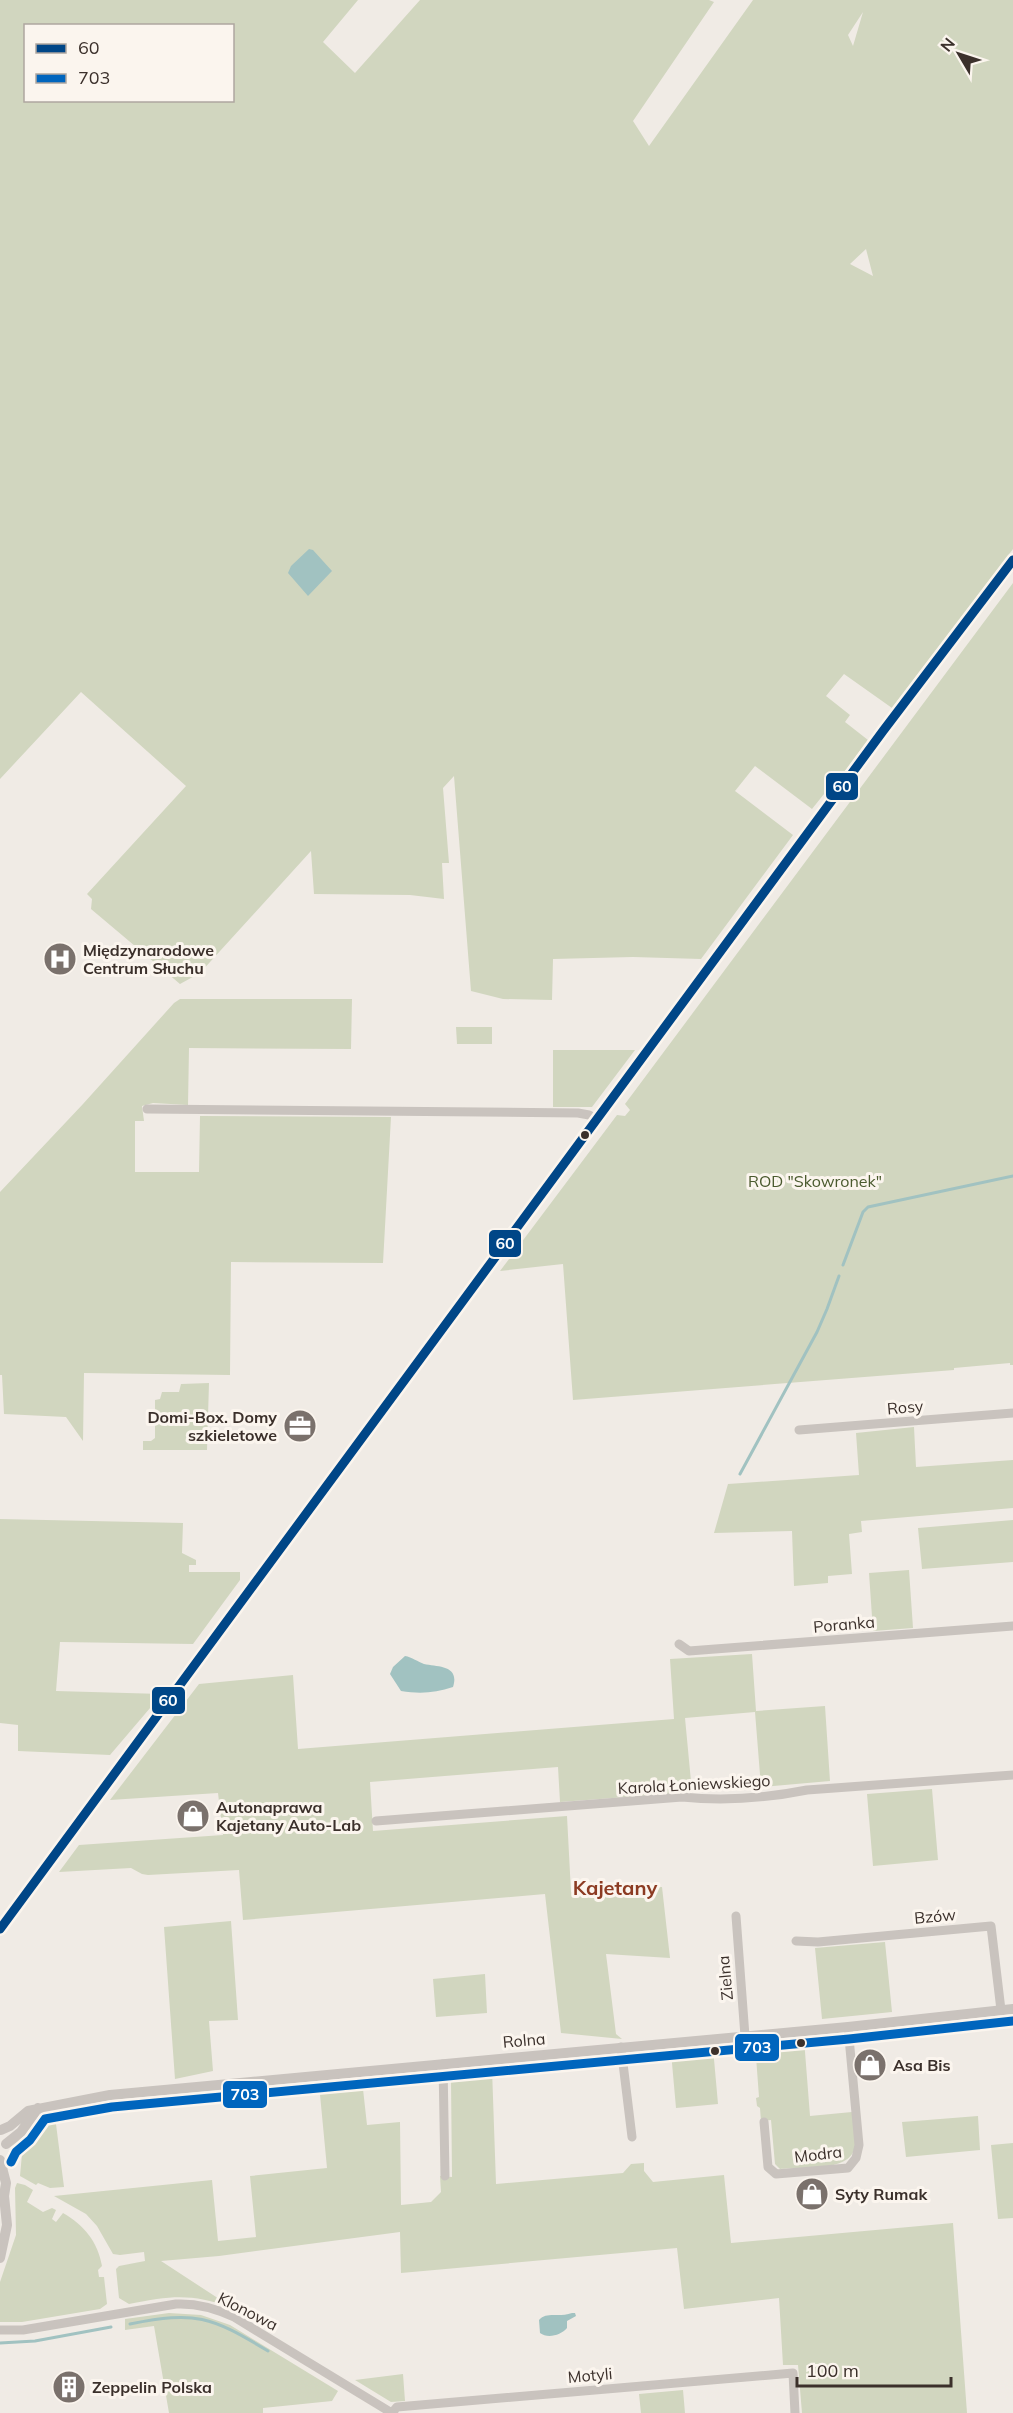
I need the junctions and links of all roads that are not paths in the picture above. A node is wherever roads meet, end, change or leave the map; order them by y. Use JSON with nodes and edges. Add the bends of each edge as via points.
{"nodes":[{"id":1,"x":1013,"y":560,"type":"edge"},
{"id":2,"x":147,"y":1109,"type":"dead end"},
{"id":3,"x":598,"y":1120,"type":"junction"},
{"id":4,"x":1013,"y":1413,"type":"edge"},
{"id":5,"x":799,"y":1430,"type":"dead end"},
{"id":6,"x":1013,"y":1626,"type":"edge"},
{"id":7,"x":679,"y":1644,"type":"dead end"},
{"id":8,"x":1013,"y":1775,"type":"edge"},
{"id":9,"x":376,"y":1821,"type":"dead end"},
{"id":10,"x":736,"y":1916,"type":"dead end"},
{"id":11,"x":0,"y":1929,"type":"edge"},
{"id":12,"x":796,"y":1941,"type":"dead end"},
{"id":13,"x":1013,"y":2009,"type":"edge"},
{"id":14,"x":1001,"y":2010,"type":"junction"},
{"id":15,"x":848,"y":2027,"type":"junction"},
{"id":16,"x":745,"y":2036,"type":"junction"},
{"id":17,"x":621,"y":2047,"type":"junction"},
{"id":18,"x":443,"y":2064,"type":"junction"},
{"id":19,"x":38,"y":2108,"type":"junction"},
{"id":20,"x":764,"y":2122,"type":"dead end"},
{"id":21,"x":1,"y":2129,"type":"edge"},
{"id":22,"x":632,"y":2137,"type":"dead end"},
{"id":23,"x":6,"y":2144,"type":"junction"},
{"id":24,"x":0,"y":2158,"type":"edge"},
{"id":25,"x":445,"y":2176,"type":"dead end"},
{"id":26,"x":2,"y":2194,"type":"edge"},
{"id":27,"x":0,"y":2258,"type":"edge"},
{"id":28,"x":0,"y":2330,"type":"edge"},
{"id":29,"x":392,"y":2413,"type":"edge"},
{"id":30,"x":795,"y":2413,"type":"edge"}],
"edges":[{"from":1,"to":3,"type":"street"},
{"from":2,"to":3,"type":"street","via":[[582,1113]]},
{"from":3,"to":11,"type":"street"},
{"from":4,"to":5,"type":"street","name":"Rosy"},
{"from":6,"to":7,"type":"street","name":"Poranka","via":[[688,1651]]},
{"from":8,"to":9,"type":"street","name":"Karola Łoniewskiego"},
{"from":10,"to":16,"type":"street","name":"Zielna"},
{"from":12,"to":14,"type":"street","name":"Bzów","via":[[991,1926]]},
{"from":13,"to":14,"type":"street","name":"Rolna"},
{"from":14,"to":15,"type":"street","name":"Rolna"},
{"from":15,"to":16,"type":"street","name":"Rolna"},
{"from":15,"to":20,"type":"street","name":"Modra","via":[[859,2145],[853,2164],[848,2168],[776,2174],[768,2167]]},
{"from":16,"to":17,"type":"street","name":"Rolna"},
{"from":17,"to":18,"type":"street","name":"Rolna"},
{"from":17,"to":22,"type":"street"},
{"from":18,"to":19,"type":"street","name":"Rolna","via":[[116,2094]]},
{"from":18,"to":25,"type":"street"},
{"from":19,"to":21,"type":"street","name":"Rolna","via":[[28,2110]]},
{"from":19,"to":23,"type":"street","via":[[21,2132]]},
{"from":21,"to":23,"type":"street","name":"Rolna"},
{"from":23,"to":24,"type":"street"},
{"from":24,"to":26,"type":"street","via":[[6,2183]]},
{"from":26,"to":27,"type":"street","via":[[7,2225]]},
{"from":28,"to":29,"type":"street","name":"Klonowa","via":[[23,2330],[176,2304],[200,2305],[234,2317]]},
{"from":29,"to":30,"type":"street","name":"Motyli","via":[[397,2407],[792,2373]]}]}
